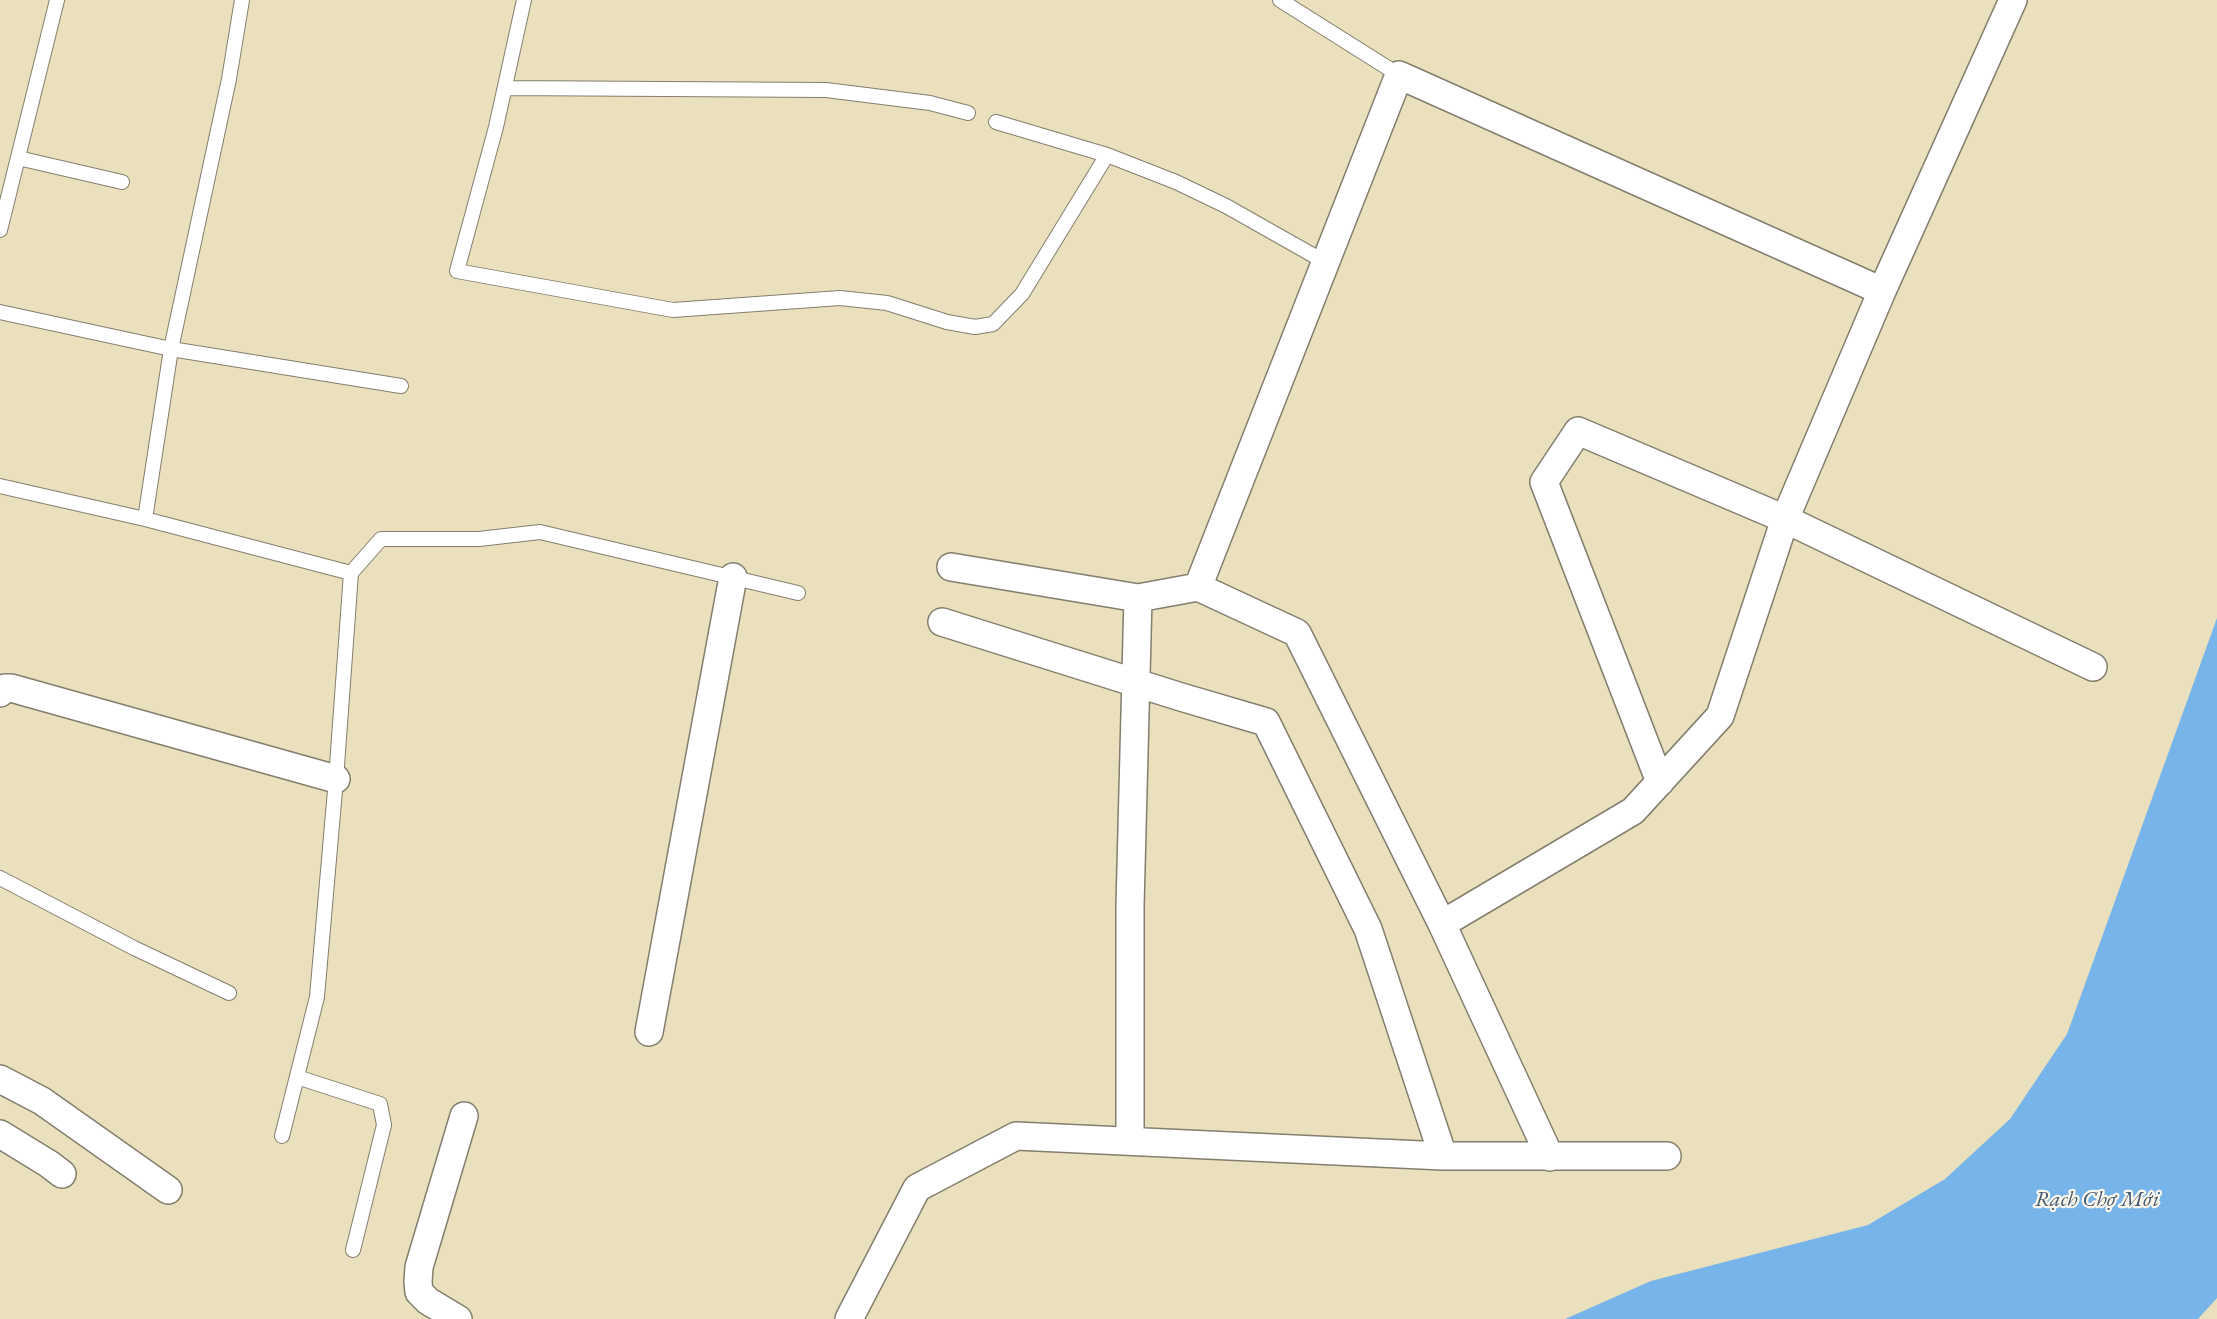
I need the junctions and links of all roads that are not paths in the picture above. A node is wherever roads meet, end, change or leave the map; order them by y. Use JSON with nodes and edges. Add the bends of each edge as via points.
{"nodes":[{"id":1,"x":57,"y":0,"type":"edge"},
{"id":2,"x":242,"y":0,"type":"edge"},
{"id":3,"x":524,"y":0,"type":"edge"},
{"id":4,"x":1280,"y":0,"type":"edge"},
{"id":5,"x":2009,"y":1,"type":"edge"},
{"id":6,"x":1399,"y":75,"type":"junction"},
{"id":7,"x":504,"y":88,"type":"junction"},
{"id":8,"x":968,"y":113,"type":"dead end"},
{"id":9,"x":996,"y":122,"type":"dead end"},
{"id":10,"x":1107,"y":155,"type":"junction"},
{"id":11,"x":18,"y":158,"type":"junction"},
{"id":12,"x":122,"y":182,"type":"dead end"},
{"id":13,"x":0,"y":230,"type":"edge"},
{"id":14,"x":1325,"y":262,"type":"junction"},
{"id":15,"x":1882,"y":291,"type":"junction"},
{"id":16,"x":0,"y":312,"type":"edge"},
{"id":17,"x":171,"y":349,"type":"junction"},
{"id":18,"x":402,"y":386,"type":"dead end"},
{"id":19,"x":0,"y":486,"type":"edge"},
{"id":20,"x":145,"y":519,"type":"junction"},
{"id":21,"x":1785,"y":519,"type":"junction"},
{"id":22,"x":951,"y":567,"type":"dead end"},
{"id":23,"x":351,"y":573,"type":"junction"},
{"id":24,"x":733,"y":577,"type":"junction"},
{"id":25,"x":1198,"y":586,"type":"junction"},
{"id":26,"x":798,"y":593,"type":"dead end"},
{"id":27,"x":1138,"y":598,"type":"junction"},
{"id":28,"x":942,"y":622,"type":"dead end"},
{"id":29,"x":2093,"y":667,"type":"dead end"},
{"id":30,"x":1136,"y":682,"type":"junction"},
{"id":31,"x":0,"y":693,"type":"edge"},
{"id":32,"x":336,"y":779,"type":"junction"},
{"id":33,"x":1660,"y":782,"type":"junction"},
{"id":34,"x":0,"y":878,"type":"edge"},
{"id":35,"x":1442,"y":924,"type":"junction"},
{"id":36,"x":229,"y":993,"type":"dead end"},
{"id":37,"x":649,"y":1032,"type":"dead end"},
{"id":38,"x":297,"y":1077,"type":"junction"},
{"id":39,"x":0,"y":1079,"type":"edge"},
{"id":40,"x":464,"y":1116,"type":"dead end"},
{"id":41,"x":0,"y":1134,"type":"edge"},
{"id":42,"x":282,"y":1136,"type":"dead end"},
{"id":43,"x":1130,"y":1140,"type":"junction"},
{"id":44,"x":1443,"y":1156,"type":"junction"},
{"id":45,"x":1667,"y":1156,"type":"dead end"},
{"id":46,"x":1550,"y":1157,"type":"junction"},
{"id":47,"x":62,"y":1174,"type":"dead end"},
{"id":48,"x":168,"y":1190,"type":"dead end"},
{"id":49,"x":353,"y":1250,"type":"dead end"},
{"id":50,"x":458,"y":1319,"type":"edge"},
{"id":51,"x":849,"y":1319,"type":"edge"}],
"edges":[{"from":1,"to":11,"type":"lane"},
{"from":2,"to":17,"type":"lane","via":[[229,79]]},
{"from":3,"to":7,"type":"lane"},
{"from":4,"to":6,"type":"lane"},
{"from":5,"to":15,"type":"street"},
{"from":6,"to":14,"type":"street"},
{"from":6,"to":15,"type":"street"},
{"from":7,"to":8,"type":"lane","via":[[826,90],[930,103]]},
{"from":7,"to":10,"type":"lane","via":[[457,271],[673,310],[840,298],[887,303],[975,327],[993,324],[1022,294]]},
{"from":9,"to":10,"type":"lane"},
{"from":10,"to":14,"type":"lane","via":[[1226,206]]},
{"from":11,"to":12,"type":"lane"},
{"from":11,"to":13,"type":"lane"},
{"from":14,"to":25,"type":"street"},
{"from":15,"to":21,"type":"street"},
{"from":16,"to":17,"type":"lane"},
{"from":17,"to":18,"type":"lane"},
{"from":17,"to":20,"type":"lane"},
{"from":19,"to":20,"type":"lane"},
{"from":20,"to":23,"type":"lane"},
{"from":21,"to":29,"type":"street"},
{"from":21,"to":33,"type":"street","via":[[1720,716]]},
{"from":21,"to":33,"type":"street","via":[[1578,430],[1544,482]]},
{"from":22,"to":27,"type":"street"},
{"from":23,"to":24,"type":"lane","via":[[381,539],[479,539],[540,532]]},
{"from":23,"to":32,"type":"lane"},
{"from":24,"to":26,"type":"lane"},
{"from":24,"to":37,"type":"street"},
{"from":25,"to":27,"type":"street"},
{"from":25,"to":35,"type":"street","via":[[1297,633]]},
{"from":27,"to":30,"type":"street"},
{"from":28,"to":30,"type":"street"},
{"from":30,"to":43,"type":"street","via":[[1130,906]]},
{"from":30,"to":44,"type":"street","via":[[1266,722],[1368,929]]},
{"from":31,"to":32,"type":"street","via":[[11,688]]},
{"from":32,"to":38,"type":"lane","via":[[317,997]]},
{"from":33,"to":35,"type":"street","via":[[1633,811]]},
{"from":34,"to":36,"type":"lane"},
{"from":35,"to":46,"type":"street"},
{"from":38,"to":42,"type":"lane"},
{"from":38,"to":49,"type":"lane","via":[[380,1104],[384,1125]]},
{"from":39,"to":48,"type":"street","via":[[42,1101]]},
{"from":40,"to":50,"type":"street","via":[[419,1267],[418,1282],[419,1292],[428,1301]]},
{"from":41,"to":47,"type":"street"},
{"from":43,"to":44,"type":"street"},
{"from":43,"to":51,"type":"street","via":[[1016,1136],[917,1188]]},
{"from":44,"to":46,"type":"street"},
{"from":45,"to":46,"type":"street"}]}
